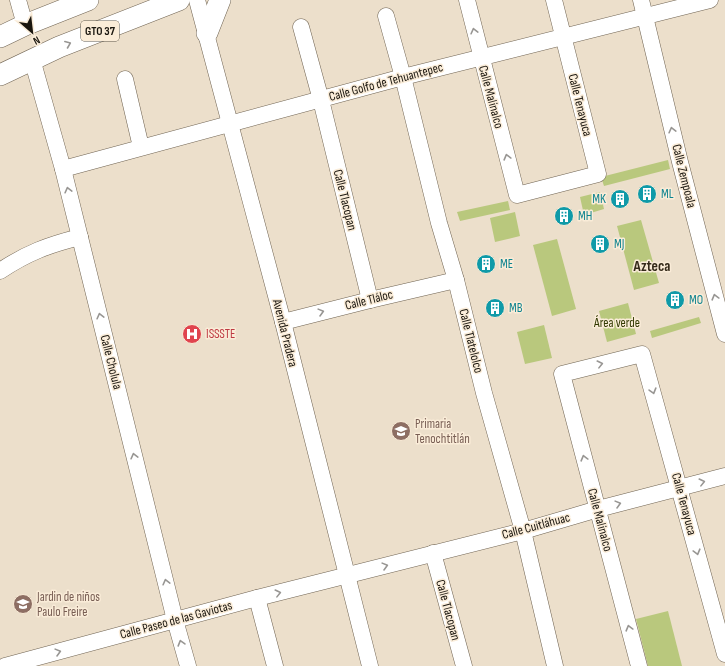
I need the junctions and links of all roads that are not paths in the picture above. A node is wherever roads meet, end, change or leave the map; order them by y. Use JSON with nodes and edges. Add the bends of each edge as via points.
{"nodes":[{"id":1,"x":18,"y":0,"type":"edge"},
{"id":2,"x":88,"y":0,"type":"edge"},
{"id":3,"x":179,"y":0,"type":"edge"},
{"id":4,"x":197,"y":0,"type":"edge"},
{"id":5,"x":220,"y":0,"type":"edge"},
{"id":6,"x":466,"y":0,"type":"edge"},
{"id":7,"x":554,"y":0,"type":"edge"},
{"id":8,"x":641,"y":0,"type":"edge"},
{"id":9,"x":710,"y":0,"type":"edge"},
{"id":10,"x":386,"y":16,"type":"dead end"},
{"id":11,"x":645,"y":16,"type":"junction"},
{"id":12,"x":25,"y":25,"type":"junction"},
{"id":13,"x":301,"y":27,"type":"dead end"},
{"id":14,"x":207,"y":33,"type":"junction"},
{"id":15,"x":563,"y":36,"type":"junction"},
{"id":16,"x":0,"y":37,"type":"edge"},
{"id":17,"x":481,"y":57,"type":"junction"},
{"id":18,"x":32,"y":59,"type":"junction"},
{"id":19,"x":0,"y":75,"type":"edge"},
{"id":20,"x":403,"y":77,"type":"junction"},
{"id":21,"x":125,"y":79,"type":"dead end"},
{"id":22,"x":321,"y":100,"type":"junction"},
{"id":23,"x":231,"y":124,"type":"junction"},
{"id":24,"x":141,"y":147,"type":"junction"},
{"id":25,"x":63,"y":169,"type":"junction"},
{"id":26,"x":517,"y":195,"type":"joint"},
{"id":27,"x":80,"y":237,"type":"junction"},
{"id":28,"x":0,"y":271,"type":"edge"},
{"id":29,"x":456,"y":280,"type":"junction"},
{"id":30,"x":370,"y":300,"type":"junction"},
{"id":31,"x":283,"y":322,"type":"junction"},
{"id":32,"x":725,"y":334,"type":"edge"},
{"id":33,"x":642,"y":354,"type":"joint"},
{"id":34,"x":725,"y":476,"type":"edge"},
{"id":35,"x":680,"y":487,"type":"junction"},
{"id":36,"x":598,"y":509,"type":"junction"},
{"id":37,"x":523,"y":531,"type":"junction"},
{"id":38,"x":433,"y":553,"type":"junction"},
{"id":39,"x":347,"y":576,"type":"junction"},
{"id":40,"x":257,"y":598,"type":"junction"},
{"id":41,"x":175,"y":620,"type":"junction"},
{"id":42,"x":725,"y":654,"type":"edge"},
{"id":43,"x":16,"y":665,"type":"edge"},
{"id":44,"x":188,"y":666,"type":"edge"},
{"id":45,"x":275,"y":666,"type":"edge"},
{"id":46,"x":370,"y":666,"type":"edge"},
{"id":47,"x":464,"y":666,"type":"edge"},
{"id":48,"x":554,"y":666,"type":"edge"},
{"id":49,"x":639,"y":666,"type":"edge"}],
"edges":[{"from":1,"to":12,"type":"street"},
{"from":2,"to":12,"type":"main road","number":"GTO 37"},
{"from":18,"to":3,"type":"main road","number":"GTO 37","one_way":true},
{"from":4,"to":14,"type":"street","name":"Avenida Pradera"},
{"from":5,"to":14,"type":"main road"},
{"from":17,"to":6,"type":"street","name":"Calle Malinalco","one_way":true},
{"from":7,"to":15,"type":"street","name":"Calle Tenayuca"},
{"from":8,"to":11,"type":"street","name":"Calle Zempoala"},
{"from":9,"to":11,"type":"street","name":"Calle Golfo de Tehuantepec"},
{"from":10,"to":20,"type":"street","name":"Calle Tlatelolco"},
{"from":11,"to":15,"type":"street","name":"Calle Golfo de Tehuantepec"},
{"from":32,"to":11,"type":"street","name":"Calle Zempoala","one_way":true},
{"from":12,"to":16,"type":"main road","number":"GTO 37"},
{"from":13,"to":22,"type":"street","name":"Calle Tlacopan"},
{"from":14,"to":23,"type":"street","name":"Avenida Pradera"},
{"from":15,"to":17,"type":"street","name":"Calle Golfo de Tehuantepec"},
{"from":15,"to":26,"type":"street","name":"Calle Tenayuca","via":[[598,174]]},
{"from":17,"to":20,"type":"street","name":"Calle Golfo de Tehuantepec"},
{"from":26,"to":17,"type":"street","name":"Calle Malinalco","one_way":true},
{"from":18,"to":19,"type":"main road","number":"GTO 37"},
{"from":18,"to":25,"type":"street","name":"Calle Cholula"},
{"from":20,"to":22,"type":"street","name":"Calle Golfo de Tehuantepec"},
{"from":20,"to":29,"type":"street","name":"Calle Tlatelolco","via":[[439,223]]},
{"from":21,"to":24,"type":"street"},
{"from":22,"to":23,"type":"street","name":"Calle Golfo de Tehuantepec"},
{"from":22,"to":30,"type":"street","name":"Calle Tlacopan"},
{"from":23,"to":24,"type":"street","name":"Calle Golfo de Tehuantepec"},
{"from":23,"to":31,"type":"street","name":"Avenida Pradera"},
{"from":24,"to":25,"type":"street","name":"Calle Golfo de Tehuantepec"},
{"from":27,"to":25,"type":"street","name":"Calle Cholula","one_way":true},
{"from":27,"to":28,"type":"street","via":[[44,247]]},
{"from":41,"to":27,"type":"street","name":"Calle Cholula","one_way":true},
{"from":29,"to":30,"type":"street","name":"Calle Tláloc"},
{"from":29,"to":37,"type":"street","name":"Calle Tlatelolco","via":[[484,393]]},
{"from":31,"to":30,"type":"street","name":"Calle Tláloc","one_way":true},
{"from":31,"to":39,"type":"street","name":"Avenida Pradera"},
{"from":33,"to":35,"type":"street","name":"Calle Tenayuca","one_way":true},
{"from":36,"to":33,"type":"street","name":"Calle Malinalco","one_way":true,"via":[[562,374]]},
{"from":35,"to":34,"type":"street","name":"Calle Cuitláhuac","one_way":true},
{"from":36,"to":35,"type":"street","name":"Calle Cuitláhuac","one_way":true},
{"from":35,"to":42,"type":"street","name":"Calle Tenayuca","one_way":true},
{"from":36,"to":37,"type":"street","name":"Calle Cuitláhuac"},
{"from":49,"to":36,"type":"street","name":"Calle Malinalco","one_way":true},
{"from":37,"to":38,"type":"street","name":"Calle Cuitláhuac"},
{"from":37,"to":48,"type":"street","name":"Calle Tlatelolco"},
{"from":39,"to":38,"type":"street","name":"Calle Cuitláhuac","one_way":true},
{"from":38,"to":47,"type":"street","name":"Calle Tlacopan"},
{"from":40,"to":39,"type":"street","name":"Calle Paseo de las Gaviotas","one_way":true},
{"from":39,"to":46,"type":"street","name":"Avenida Pradera"},
{"from":40,"to":41,"type":"street","name":"Calle Paseo de las Gaviotas"},
{"from":40,"to":45,"type":"street"},
{"from":43,"to":41,"type":"street","name":"Calle Paseo de las Gaviotas","one_way":true},
{"from":44,"to":41,"type":"street","name":"Calle Cholula","one_way":true}]}
